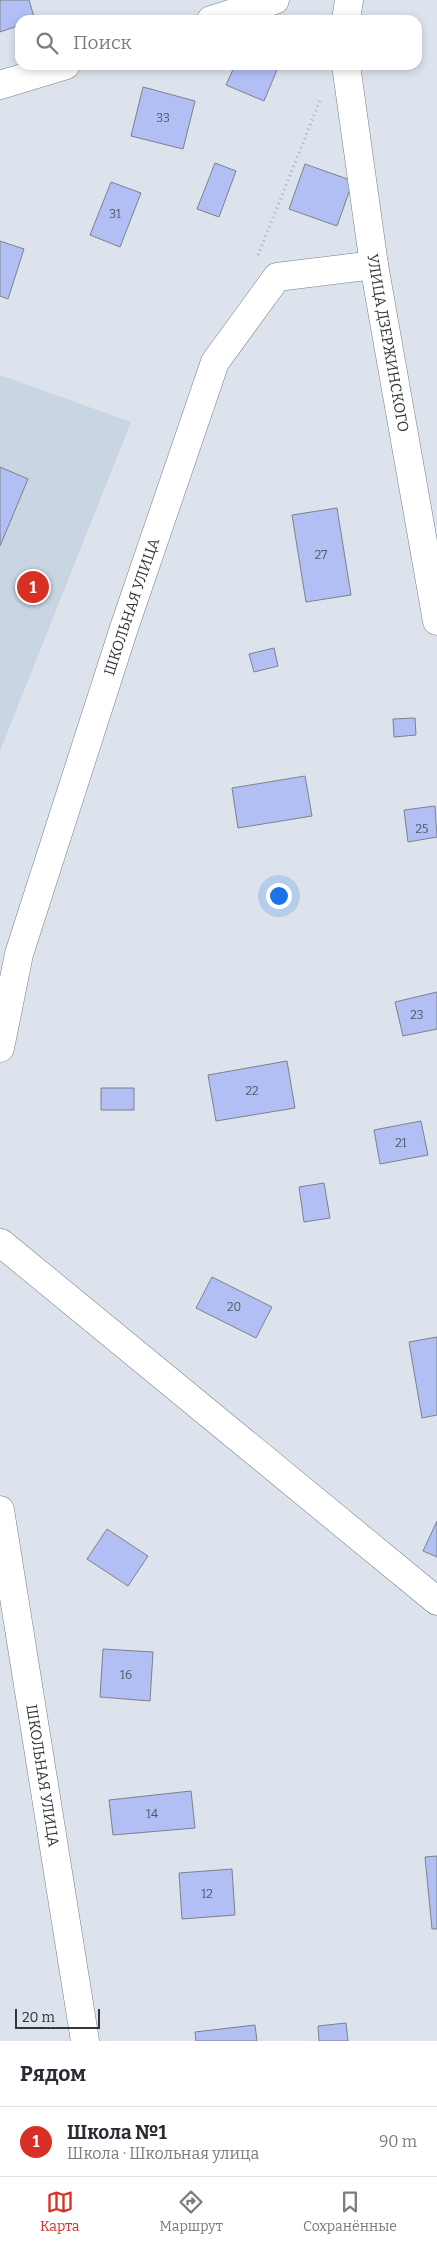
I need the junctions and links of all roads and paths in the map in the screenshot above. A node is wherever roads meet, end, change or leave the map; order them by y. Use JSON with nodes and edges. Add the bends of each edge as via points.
{"nodes":[{"id":1,"x":275,"y":0,"type":"edge"},
{"id":2,"x":349,"y":0,"type":"edge"},
{"id":3,"x":227,"y":15,"type":"edge"},
{"id":4,"x":347,"y":15,"type":"edge"},
{"id":5,"x":50,"y":70,"type":"edge"},
{"id":6,"x":347,"y":70,"type":"edge"},
{"id":7,"x":0,"y":85,"type":"edge"},
{"id":8,"x":323,"y":93,"type":"dead end"},
{"id":9,"x":256,"y":260,"type":"dead end"},
{"id":10,"x":374,"y":265,"type":"junction"},
{"id":11,"x":437,"y":621,"type":"edge"},
{"id":12,"x":0,"y":1048,"type":"edge"},
{"id":13,"x":0,"y":1248,"type":"edge"},
{"id":14,"x":0,"y":1510,"type":"edge"},
{"id":15,"x":437,"y":1601,"type":"edge"},
{"id":16,"x":85,"y":2041,"type":"edge"}],
"edges":[{"from":1,"to":3,"type":"street"},
{"from":2,"to":4,"type":"street"},
{"from":5,"to":7,"type":"street"},
{"from":6,"to":10,"type":"street","name":"УЛИЦА ДЗЕРЖИНСКОГО"},
{"from":8,"to":9,"type":"path"},
{"from":10,"to":11,"type":"street","name":"УЛИЦА ДЗЕРЖИНСКОГО"},
{"from":10,"to":12,"type":"street","name":"ШКОЛЬНАЯ УЛИЦА","via":[[277,277],[214,362],[19,954]]},
{"from":13,"to":15,"type":"street"},
{"from":14,"to":16,"type":"street","name":"ШКОЛЬНАЯ УЛИЦА"}]}
